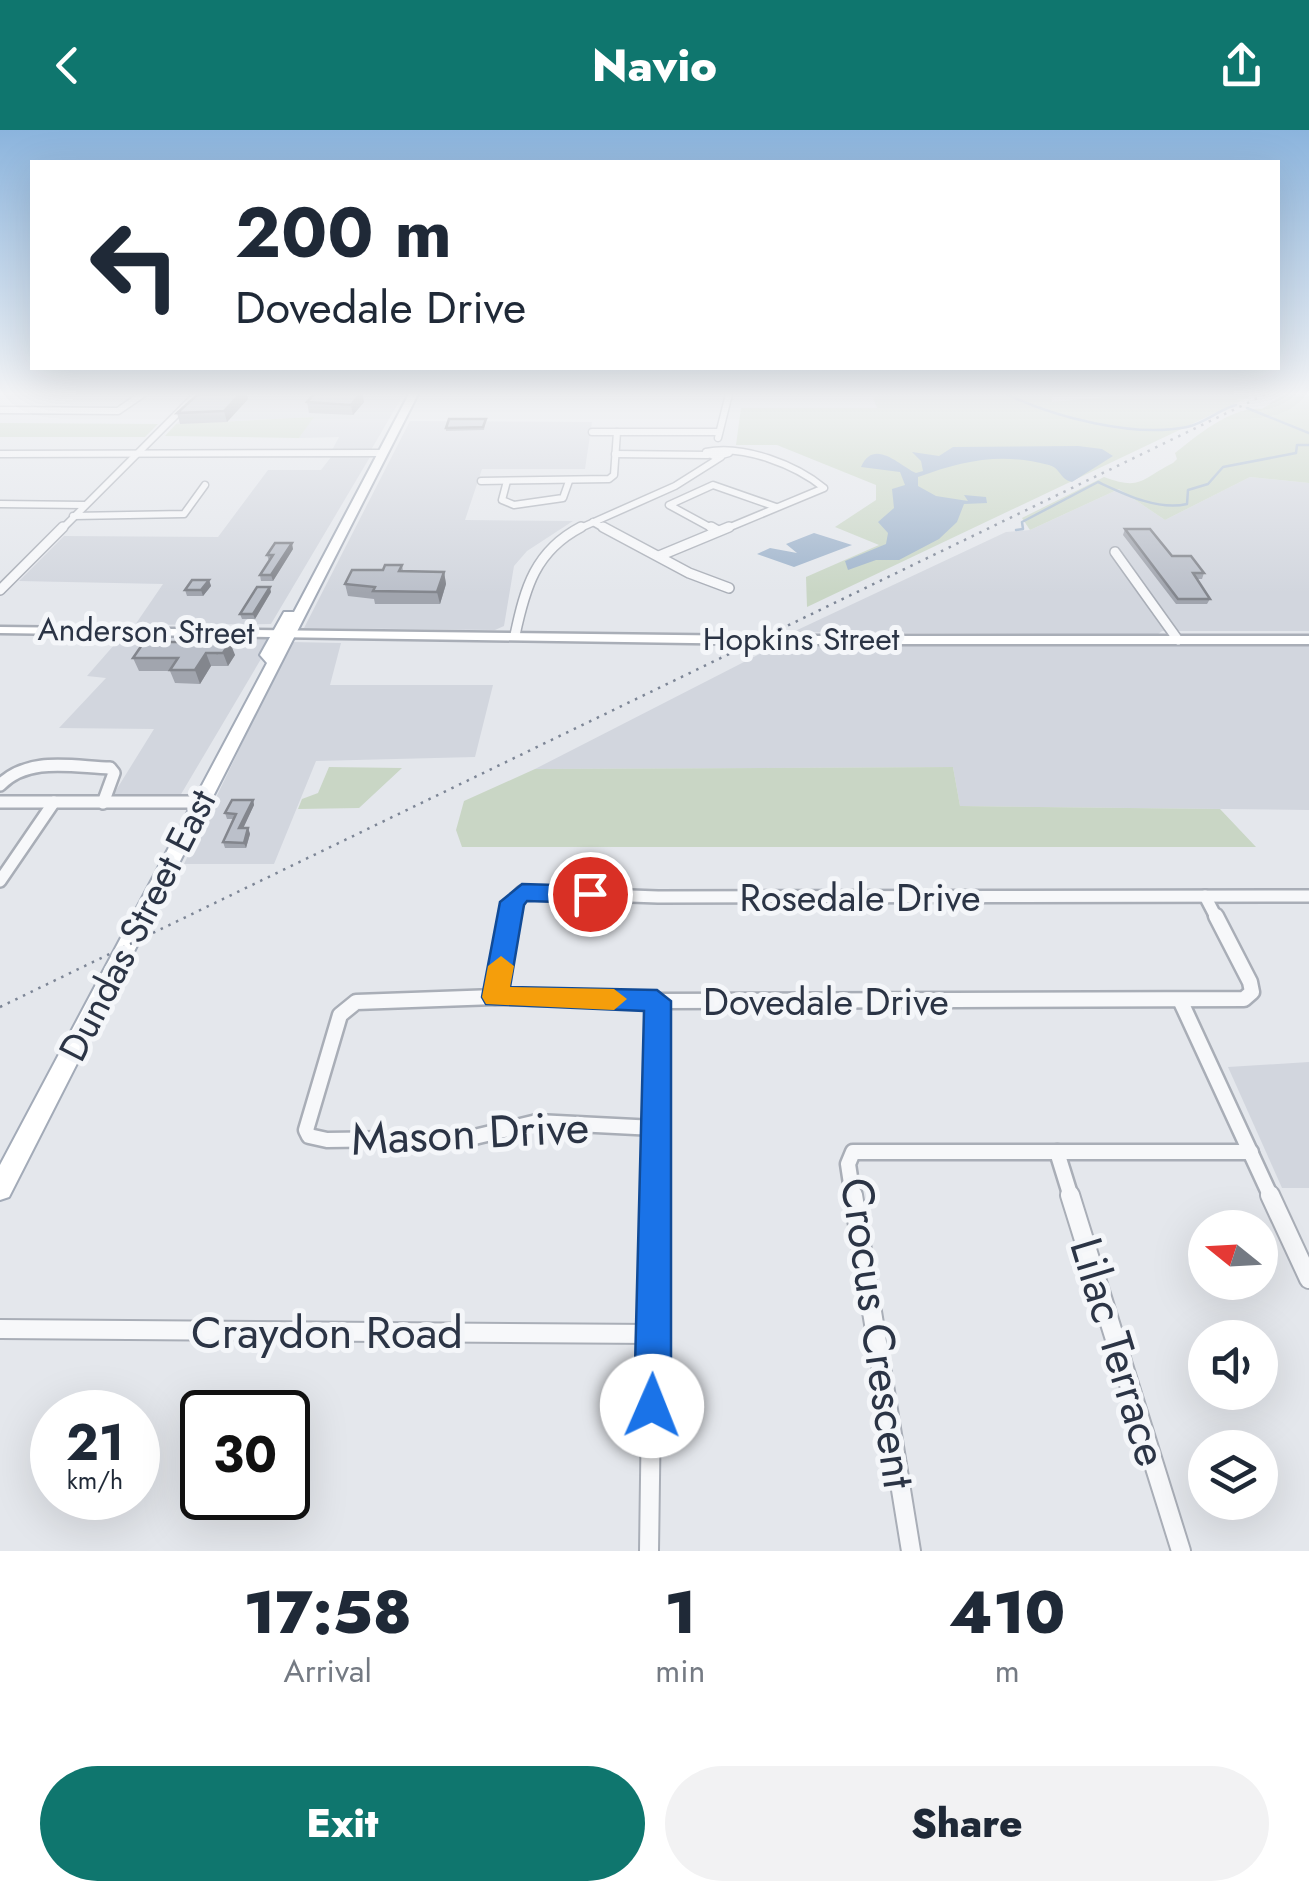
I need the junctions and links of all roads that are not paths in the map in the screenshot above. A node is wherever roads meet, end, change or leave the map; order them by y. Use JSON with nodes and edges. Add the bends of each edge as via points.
{"nodes":[{"id":1,"x":127,"y":460,"type":"edge"},
{"id":2,"x":379,"y":460,"type":"edge"},
{"id":3,"x":614,"y":460,"type":"edge"},
{"id":4,"x":705,"y":460,"type":"edge"},
{"id":5,"x":717,"y":460,"type":"edge"},
{"id":6,"x":768,"y":460,"type":"edge"},
{"id":7,"x":693,"y":478,"type":"junction"},
{"id":8,"x":481,"y":481,"type":"dead end"},
{"id":9,"x":507,"y":481,"type":"junction"},
{"id":10,"x":569,"y":482,"type":"junction"},
{"id":11,"x":205,"y":485,"type":"dead end"},
{"id":12,"x":0,"y":504,"type":"edge"},
{"id":13,"x":84,"y":505,"type":"junction"},
{"id":14,"x":776,"y":507,"type":"junction"},
{"id":15,"x":73,"y":516,"type":"junction"},
{"id":16,"x":592,"y":522,"type":"junction"},
{"id":17,"x":718,"y":531,"type":"junction"},
{"id":18,"x":1115,"y":552,"type":"dead end"},
{"id":19,"x":659,"y":556,"type":"junction"},
{"id":20,"x":729,"y":588,"type":"dead end"},
{"id":21,"x":0,"y":590,"type":"edge"},
{"id":22,"x":2,"y":630,"type":"edge"},
{"id":23,"x":286,"y":633,"type":"junction"},
{"id":24,"x":514,"y":635,"type":"junction"},
{"id":25,"x":1178,"y":640,"type":"junction"},
{"id":26,"x":1309,"y":640,"type":"edge"},
{"id":27,"x":0,"y":785,"type":"edge"},
{"id":28,"x":0,"y":802,"type":"edge"},
{"id":29,"x":54,"y":802,"type":"junction"},
{"id":30,"x":200,"y":802,"type":"junction"},
{"id":31,"x":103,"y":803,"type":"junction"},
{"id":32,"x":0,"y":881,"type":"edge"},
{"id":33,"x":1205,"y":896,"type":"junction"},
{"id":34,"x":1309,"y":896,"type":"edge"},
{"id":35,"x":495,"y":997,"type":"junction"},
{"id":36,"x":657,"y":1001,"type":"junction"},
{"id":37,"x":1180,"y":1002,"type":"junction"},
{"id":38,"x":327,"y":1056,"type":"joint"},
{"id":39,"x":655,"y":1128,"type":"junction"},
{"id":40,"x":1056,"y":1152,"type":"junction"},
{"id":41,"x":1251,"y":1152,"type":"junction"},
{"id":42,"x":0,"y":1189,"type":"edge"},
{"id":43,"x":1309,"y":1279,"type":"edge"},
{"id":44,"x":0,"y":1330,"type":"edge"},
{"id":45,"x":654,"y":1334,"type":"junction"},
{"id":46,"x":649,"y":1551,"type":"edge"},
{"id":47,"x":911,"y":1551,"type":"edge"},
{"id":48,"x":1181,"y":1551,"type":"edge"}],
"edges":[{"from":1,"to":13,"type":"street"},
{"from":2,"to":23,"type":"main road","name":"Dundas Street East","via":[[304,612]]},
{"from":3,"to":10,"type":"street","via":[[611,478]]},
{"from":4,"to":7,"type":"street"},
{"from":5,"to":7,"type":"street"},
{"from":6,"to":14,"type":"street","via":[[824,488]]},
{"from":7,"to":16,"type":"street"},
{"from":8,"to":9,"type":"street"},
{"from":9,"to":10,"type":"street"},
{"from":9,"to":10,"type":"street","via":[[502,500],[512,505],[563,498]]},
{"from":11,"to":15,"type":"street","via":[[184,514]]},
{"from":12,"to":13,"type":"street"},
{"from":13,"to":15,"type":"street"},
{"from":14,"to":17,"type":"street"},
{"from":14,"to":17,"type":"street","via":[[712,485],[669,505]]},
{"from":15,"to":21,"type":"street"},
{"from":16,"to":19,"type":"street"},
{"from":16,"to":24,"type":"street","via":[[558,542],[532,570]]},
{"from":17,"to":19,"type":"street"},
{"from":18,"to":25,"type":"street"},
{"from":19,"to":20,"type":"street"},
{"from":22,"to":23,"type":"main road","name":"Anderson Street"},
{"from":23,"to":24,"type":"main road","name":"Hopkins Street"},
{"from":23,"to":30,"type":"main road","name":"Dundas Street East","via":[[282,654],[272,661]]},
{"from":24,"to":25,"type":"main road","name":"Hopkins Street"},
{"from":25,"to":26,"type":"main road","name":"Hopkins Street"},
{"from":27,"to":31,"type":"street","via":[[26,768],[110,768]]},
{"from":28,"to":29,"type":"street"},
{"from":29,"to":31,"type":"street"},
{"from":29,"to":32,"type":"street"},
{"from":30,"to":31,"type":"street"},
{"from":30,"to":42,"type":"main road","name":"Dundas Street East"},
{"from":33,"to":34,"type":"street","name":"Rosedale Drive"},
{"from":33,"to":35,"type":"street","name":"Rosedale Drive","via":[[522,892],[512,902]]},
{"from":33,"to":37,"type":"street","name":"Dovedale Drive","via":[[1252,992]]},
{"from":35,"to":36,"type":"street","name":"Dovedale Drive"},
{"from":35,"to":38,"type":"street","name":"Dovedale Drive","via":[[356,1002],[340,1015]]},
{"from":36,"to":37,"type":"street","name":"Dovedale Drive"},
{"from":36,"to":39,"type":"street"},
{"from":37,"to":41,"type":"street"},
{"from":38,"to":39,"type":"street","name":"Mason Drive","via":[[306,1119],[306,1130],[316,1138],[470,1138],[537,1122]]},
{"from":39,"to":45,"type":"street"},
{"from":40,"to":41,"type":"street","name":"Crocus Crescent"},
{"from":40,"to":47,"type":"street","name":"Crocus Crescent","via":[[854,1152],[848,1164]]},
{"from":40,"to":48,"type":"street","name":"Lilac Terrace"},
{"from":41,"to":43,"type":"street"},
{"from":44,"to":45,"type":"street","name":"Craydon Road"},
{"from":45,"to":46,"type":"street"}]}
